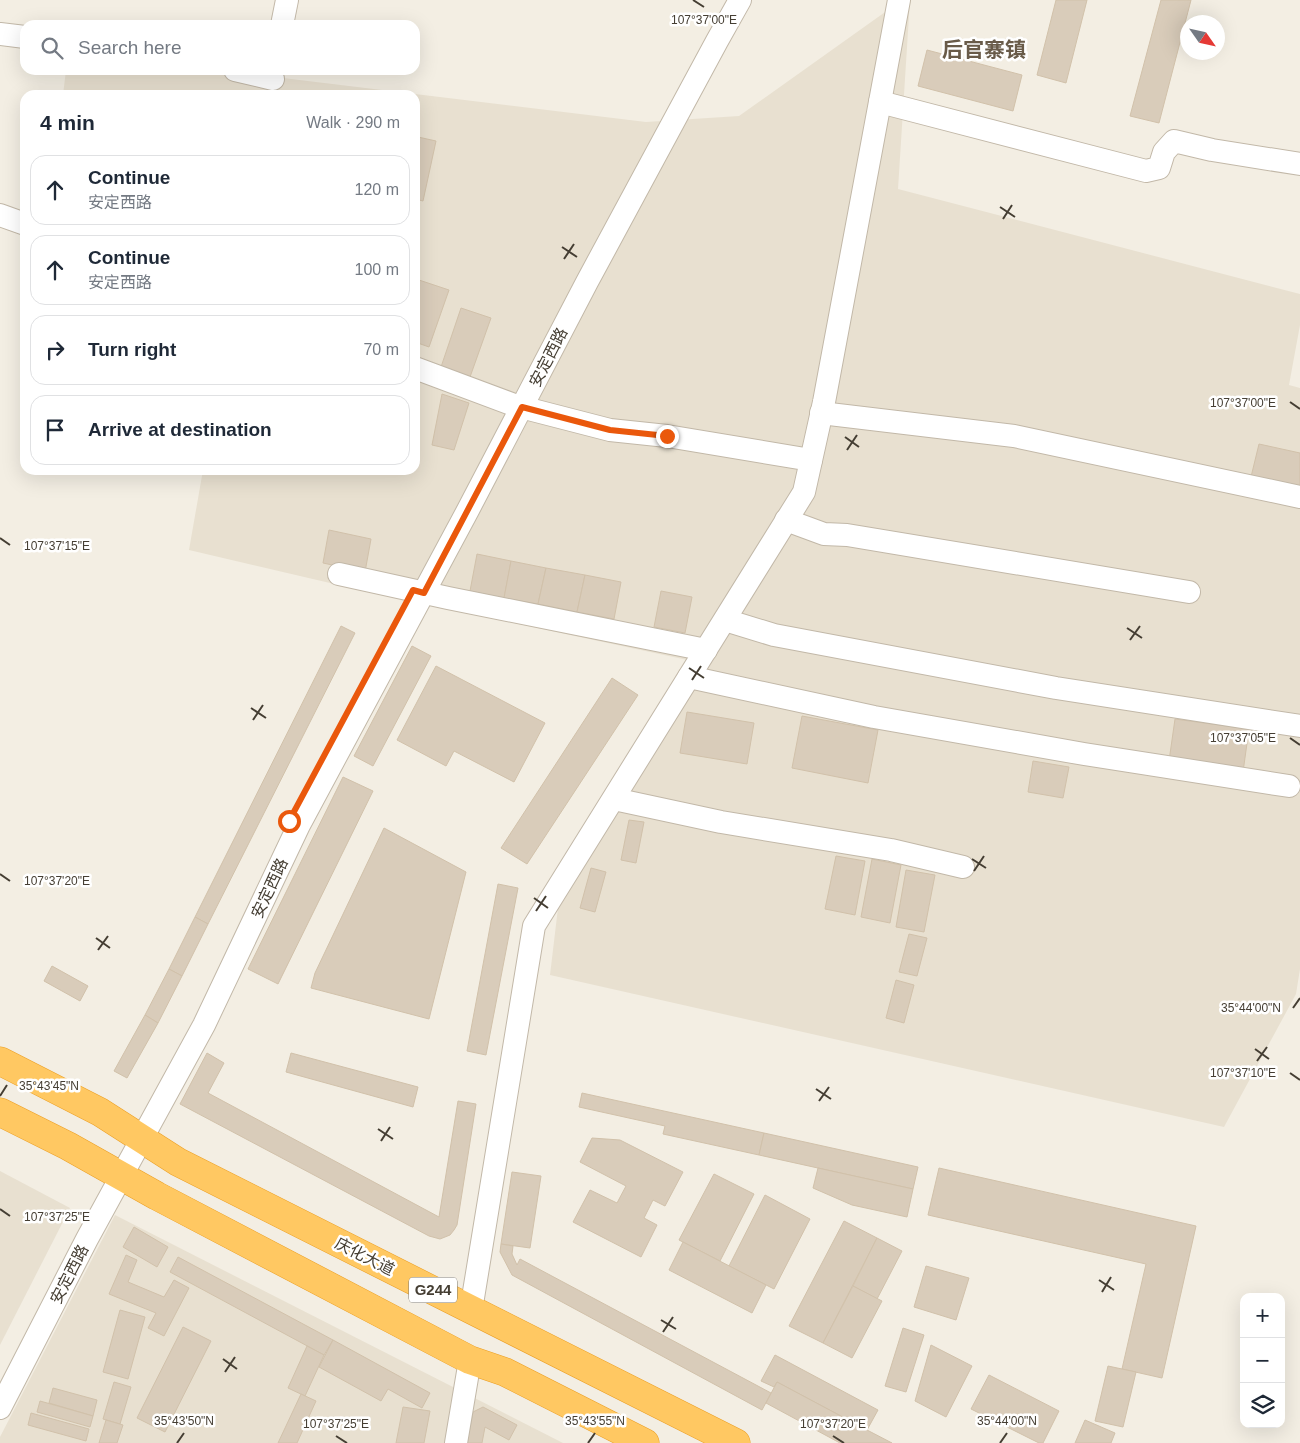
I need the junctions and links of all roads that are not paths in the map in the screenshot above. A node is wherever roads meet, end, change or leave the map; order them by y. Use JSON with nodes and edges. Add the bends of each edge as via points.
{"nodes":[{"id":1,"x":287,"y":0,"type":"edge"},
{"id":2,"x":727,"y":0,"type":"edge"},
{"id":3,"x":740,"y":0,"type":"edge"},
{"id":4,"x":898,"y":0,"type":"edge"},
{"id":5,"x":283,"y":20,"type":"edge"},
{"id":6,"x":0,"y":34,"type":"edge"},
{"id":7,"x":20,"y":36,"type":"edge"},
{"id":8,"x":252,"y":75,"type":"edge"},
{"id":9,"x":272,"y":81,"type":"edge"},
{"id":10,"x":880,"y":102,"type":"junction"},
{"id":11,"x":1300,"y":164,"type":"edge"},
{"id":12,"x":0,"y":215,"type":"edge"},
{"id":13,"x":20,"y":222,"type":"edge"},
{"id":14,"x":420,"y":370,"type":"edge"},
{"id":15,"x":517,"y":405,"type":"junction"},
{"id":16,"x":821,"y":413,"type":"junction"},
{"id":17,"x":811,"y":460,"type":"junction"},
{"id":18,"x":1300,"y":498,"type":"edge"},
{"id":19,"x":786,"y":520,"type":"junction"},
{"id":20,"x":340,"y":574,"type":"dead end"},
{"id":21,"x":419,"y":592,"type":"junction"},
{"id":22,"x":1189,"y":592,"type":"dead end"},
{"id":23,"x":724,"y":620,"type":"junction"},
{"id":24,"x":706,"y":650,"type":"junction"},
{"id":25,"x":689,"y":677,"type":"junction"},
{"id":26,"x":1300,"y":726,"type":"edge"},
{"id":27,"x":1289,"y":786,"type":"dead end"},
{"id":28,"x":614,"y":799,"type":"junction"},
{"id":29,"x":963,"y":867,"type":"dead end"},
{"id":30,"x":0,"y":1061,"type":"edge"},
{"id":31,"x":0,"y":1112,"type":"edge"},
{"id":32,"x":137,"y":1136,"type":"junction"},
{"id":33,"x":117,"y":1173,"type":"junction"},
{"id":34,"x":471,"y":1310,"type":"junction"},
{"id":35,"x":470,"y":1360,"type":"junction"},
{"id":36,"x":0,"y":1384,"type":"edge"},
{"id":37,"x":0,"y":1408,"type":"edge"},
{"id":38,"x":456,"y":1443,"type":"edge"},
{"id":39,"x":645,"y":1443,"type":"edge"},
{"id":40,"x":736,"y":1443,"type":"edge"}],
"edges":[{"from":1,"to":5,"type":"street"},
{"from":2,"to":15,"type":"street","name":"安定西路","via":[[578,276]]},
{"from":3,"to":15,"type":"street","name":"安定西路"},
{"from":4,"to":10,"type":"street"},
{"from":6,"to":7,"type":"street"},
{"from":8,"to":9,"type":"street"},
{"from":10,"to":11,"type":"street","via":[[1146,171],[1159,168],[1164,152],[1174,141]]},
{"from":10,"to":16,"type":"street"},
{"from":12,"to":13,"type":"street"},
{"from":14,"to":15,"type":"street"},
{"from":15,"to":17,"type":"street","via":[[610,430]]},
{"from":15,"to":21,"type":"street","name":"安定西路"},
{"from":16,"to":17,"type":"street"},
{"from":16,"to":18,"type":"street","via":[[1014,436]]},
{"from":17,"to":19,"type":"street","via":[[804,492]]},
{"from":19,"to":22,"type":"street","via":[[824,534]]},
{"from":19,"to":23,"type":"street"},
{"from":20,"to":21,"type":"street"},
{"from":21,"to":24,"type":"street"},
{"from":21,"to":32,"type":"street","name":"安定西路","via":[[289,821]]},
{"from":23,"to":24,"type":"street"},
{"from":23,"to":26,"type":"street","via":[[774,635],[1056,688]]},
{"from":24,"to":25,"type":"street"},
{"from":25,"to":27,"type":"street","via":[[874,717]]},
{"from":25,"to":28,"type":"street"},
{"from":28,"to":29,"type":"street","via":[[721,822],[891,850]]},
{"from":28,"to":34,"type":"street","via":[[534,926]]},
{"from":30,"to":32,"type":"highway","name":"庆化大道","number":"G244","via":[[100,1112]]},
{"from":31,"to":33,"type":"highway","number":"G244"},
{"from":32,"to":33,"type":"street","name":"安定西路"},
{"from":32,"to":34,"type":"highway","name":"庆化大道","number":"G244","via":[[178,1162]]},
{"from":33,"to":35,"type":"highway","number":"G244"},
{"from":33,"to":36,"type":"street","name":"安定西路","via":[[78,1232]]},
{"from":33,"to":37,"type":"street","name":"安定西路","via":[[87,1239]]},
{"from":34,"to":40,"type":"highway","name":"庆化大道","number":"G244"},
{"from":35,"to":38,"type":"street"},
{"from":35,"to":39,"type":"highway","number":"G244","via":[[505,1372]]}]}
